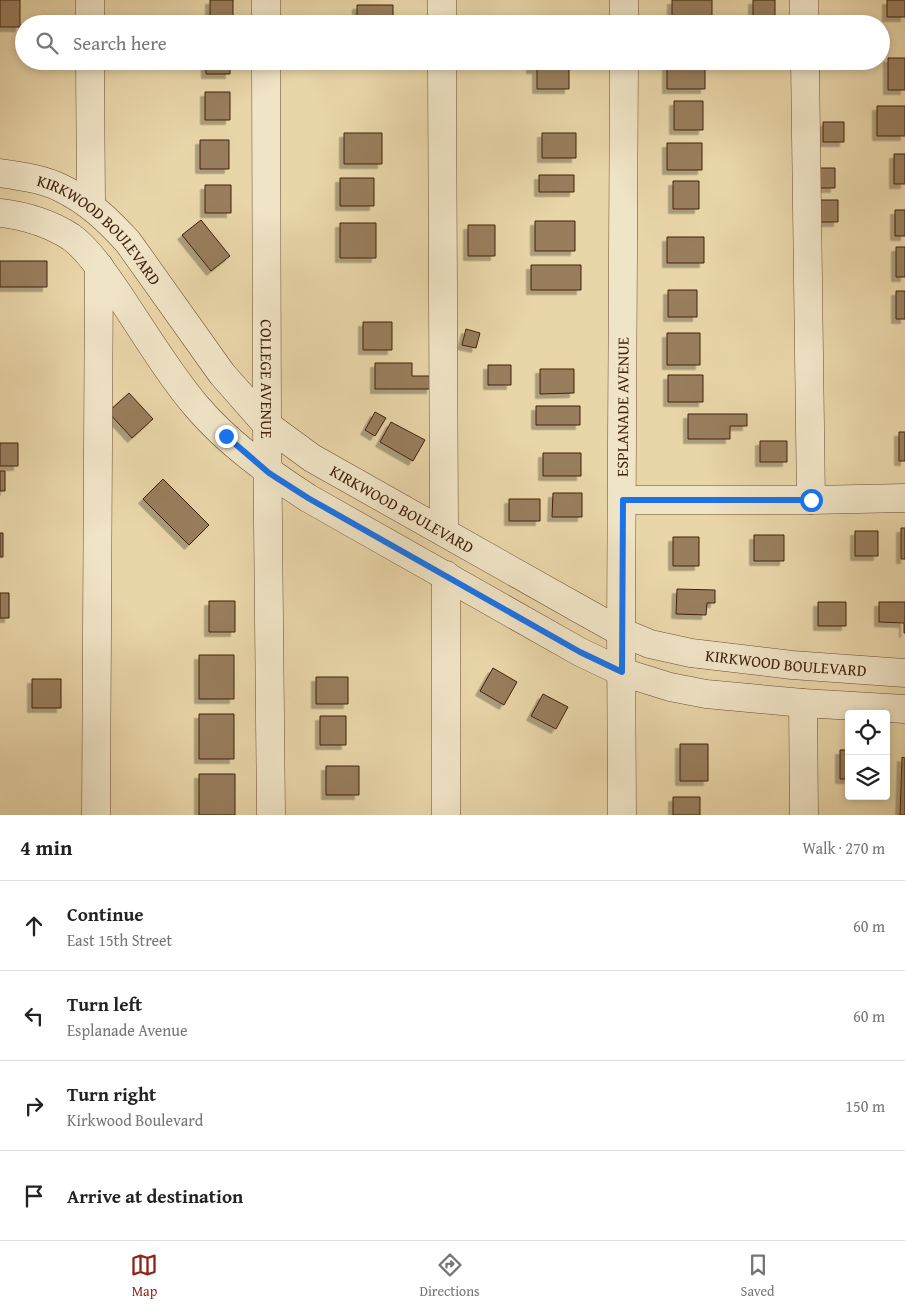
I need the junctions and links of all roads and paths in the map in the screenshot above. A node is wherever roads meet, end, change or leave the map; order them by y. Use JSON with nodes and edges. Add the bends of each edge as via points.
{"nodes":[{"id":1,"x":90,"y":0,"type":"edge"},
{"id":2,"x":266,"y":0,"type":"edge"},
{"id":3,"x":442,"y":0,"type":"edge"},
{"id":4,"x":624,"y":0,"type":"edge"},
{"id":5,"x":804,"y":0,"type":"edge"},
{"id":6,"x":90,"y":15,"type":"edge"},
{"id":7,"x":266,"y":15,"type":"edge"},
{"id":8,"x":442,"y":15,"type":"edge"},
{"id":9,"x":624,"y":15,"type":"edge"},
{"id":10,"x":804,"y":15,"type":"edge"},
{"id":11,"x":90,"y":70,"type":"edge"},
{"id":12,"x":266,"y":70,"type":"edge"},
{"id":13,"x":442,"y":70,"type":"edge"},
{"id":14,"x":624,"y":70,"type":"edge"},
{"id":15,"x":805,"y":70,"type":"edge"},
{"id":16,"x":0,"y":173,"type":"edge"},
{"id":17,"x":91,"y":205,"type":"junction"},
{"id":18,"x":0,"y":213,"type":"edge"},
{"id":19,"x":99,"y":266,"type":"junction"},
{"id":20,"x":267,"y":425,"type":"junction"},
{"id":21,"x":269,"y":473,"type":"junction"},
{"id":22,"x":905,"y":498,"type":"edge"},
{"id":23,"x":623,"y":500,"type":"junction"},
{"id":24,"x":811,"y":500,"type":"junction"},
{"id":25,"x":444,"y":531,"type":"junction"},
{"id":26,"x":446,"y":575,"type":"junction"},
{"id":27,"x":621,"y":632,"type":"junction"},
{"id":28,"x":622,"y":672,"type":"junction"},
{"id":29,"x":905,"y":672,"type":"edge"},
{"id":30,"x":803,"y":703,"type":"junction"},
{"id":31,"x":905,"y":708,"type":"edge"},
{"id":32,"x":96,"y":815,"type":"edge"},
{"id":33,"x":271,"y":815,"type":"edge"},
{"id":34,"x":446,"y":815,"type":"edge"},
{"id":35,"x":622,"y":815,"type":"edge"},
{"id":36,"x":804,"y":815,"type":"edge"}],
"edges":[{"from":1,"to":6,"type":"street"},
{"from":2,"to":7,"type":"street"},
{"from":3,"to":8,"type":"street"},
{"from":4,"to":9,"type":"street"},
{"from":5,"to":10,"type":"street"},
{"from":11,"to":17,"type":"street"},
{"from":12,"to":20,"type":"street","name":"COLLEGE AVENUE"},
{"from":13,"to":25,"type":"street"},
{"from":14,"to":23,"type":"street","name":"ESPLANADE AVENUE"},
{"from":15,"to":24,"type":"street"},
{"from":16,"to":17,"type":"street","name":"KIRKWOOD BOULEVARD","via":[[60,187]]},
{"from":17,"to":20,"type":"street","name":"KIRKWOOD BOULEVARD","via":[[128,242],[222,374]]},
{"from":18,"to":19,"type":"street","name":"KIRKWOOD BOULEVARD","via":[[43,222],[72,238]]},
{"from":19,"to":21,"type":"street","name":"KIRKWOOD BOULEVARD","via":[[197,406]]},
{"from":19,"to":32,"type":"street"},
{"from":20,"to":21,"type":"street","name":"COLLEGE AVENUE"},
{"from":20,"to":25,"type":"street","name":"KIRKWOOD BOULEVARD","via":[[312,458]]},
{"from":21,"to":26,"type":"street","name":"KIRKWOOD BOULEVARD"},
{"from":21,"to":33,"type":"street","name":"COLLEGE AVENUE"},
{"from":22,"to":24,"type":"street"},
{"from":23,"to":24,"type":"street"},
{"from":23,"to":27,"type":"street","name":"ESPLANADE AVENUE"},
{"from":25,"to":27,"type":"street","name":"KIRKWOOD BOULEVARD"},
{"from":26,"to":28,"type":"street","name":"KIRKWOOD BOULEVARD","via":[[580,652]]},
{"from":26,"to":34,"type":"street"},
{"from":27,"to":28,"type":"street","name":"ESPLANADE AVENUE"},
{"from":27,"to":29,"type":"street","name":"KIRKWOOD BOULEVARD","via":[[650,644],[691,653]]},
{"from":28,"to":30,"type":"street","name":"KIRKWOOD BOULEVARD","via":[[706,694]]},
{"from":28,"to":35,"type":"street","name":"ESPLANADE AVENUE"},
{"from":30,"to":31,"type":"street","name":"KIRKWOOD BOULEVARD"},
{"from":30,"to":36,"type":"street"}]}
